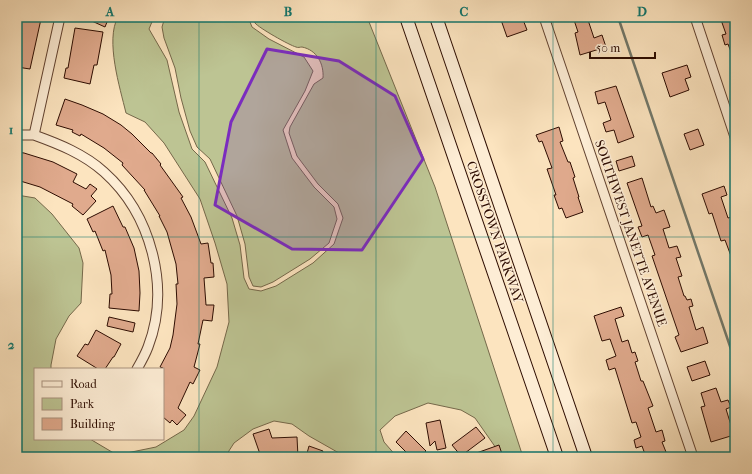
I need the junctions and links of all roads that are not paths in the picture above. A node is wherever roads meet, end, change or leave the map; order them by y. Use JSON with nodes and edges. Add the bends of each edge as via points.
{"nodes":[{"id":1,"x":60,"y":17,"type":"edge"},
{"id":2,"x":406,"y":17,"type":"edge"},
{"id":3,"x":436,"y":17,"type":"edge"},
{"id":4,"x":544,"y":17,"type":"edge"},
{"id":5,"x":695,"y":17,"type":"edge"},
{"id":6,"x":17,"y":135,"type":"edge"},
{"id":7,"x":34,"y":136,"type":"junction"},
{"id":8,"x":735,"y":137,"type":"edge"},
{"id":9,"x":138,"y":368,"type":"edge"},
{"id":10,"x":557,"y":457,"type":"edge"},
{"id":11,"x":586,"y":457,"type":"edge"},
{"id":12,"x":693,"y":457,"type":"edge"}],
"edges":[{"from":1,"to":7,"type":"street"},
{"from":2,"to":10,"type":"main road","name":"CROSSTOWN PARKWAY"},
{"from":3,"to":11,"type":"main road","name":"CROSSTOWN PARKWAY"},
{"from":4,"to":12,"type":"street","name":"SOUTHWEST JANETTE AVENUE"},
{"from":5,"to":8,"type":"street"},
{"from":6,"to":7,"type":"street"},
{"from":7,"to":9,"type":"street","via":[[60,145],[103,171],[122,190],[139,215],[148,236],[156,269],[158,292],[155,322],[148,347]]}]}
